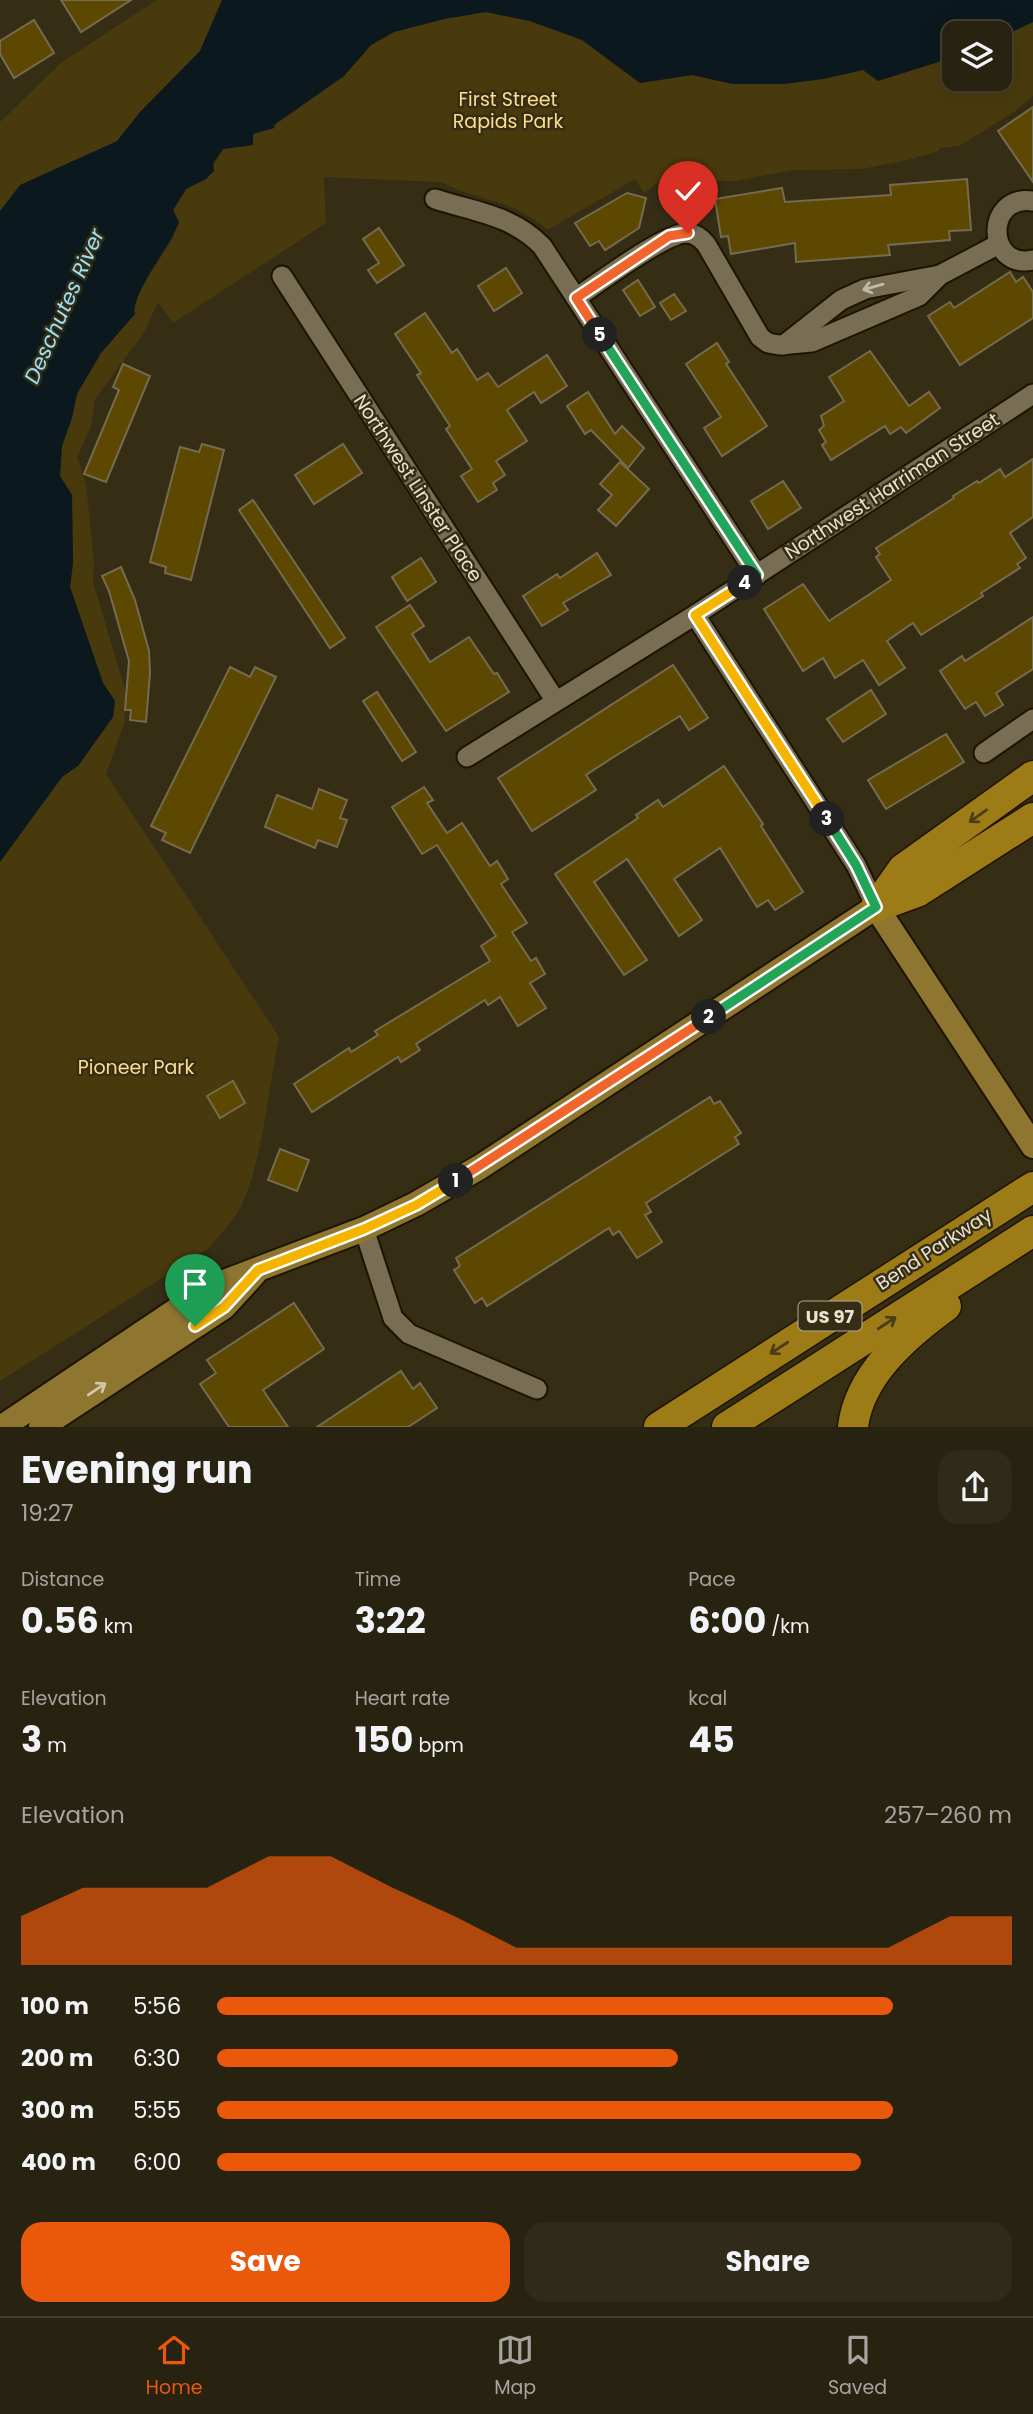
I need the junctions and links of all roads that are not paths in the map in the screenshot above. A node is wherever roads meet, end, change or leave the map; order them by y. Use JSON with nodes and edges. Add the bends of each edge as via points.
{"nodes":[{"id":1,"x":435,"y":200,"type":"dead end"},
{"id":2,"x":1033,"y":201,"type":"edge"},
{"id":3,"x":999,"y":244,"type":"junction"},
{"id":4,"x":1033,"y":260,"type":"edge"},
{"id":5,"x":940,"y":275,"type":"junction"},
{"id":6,"x":282,"y":276,"type":"dead end"},
{"id":7,"x":576,"y":298,"type":"junction"},
{"id":8,"x":784,"y":345,"type":"junction"},
{"id":9,"x":1033,"y":394,"type":"edge"},
{"id":10,"x":757,"y":575,"type":"junction"},
{"id":11,"x":695,"y":615,"type":"junction"},
{"id":12,"x":555,"y":700,"type":"junction"},
{"id":13,"x":1033,"y":719,"type":"edge"},
{"id":14,"x":984,"y":753,"type":"dead end"},
{"id":15,"x":467,"y":757,"type":"dead end"},
{"id":16,"x":1033,"y":776,"type":"edge"},
{"id":17,"x":1033,"y":818,"type":"edge"},
{"id":18,"x":876,"y":907,"type":"junction"},
{"id":19,"x":1033,"y":1146,"type":"edge"},
{"id":20,"x":1033,"y":1187,"type":"edge"},
{"id":21,"x":364,"y":1229,"type":"junction"},
{"id":22,"x":1023,"y":1237,"type":"edge"},
{"id":23,"x":258,"y":1270,"type":"junction"},
{"id":24,"x":189,"y":1303,"type":"junction"},
{"id":25,"x":139,"y":1362,"type":"junction"},
{"id":26,"x":537,"y":1389,"type":"dead end"},
{"id":27,"x":2,"y":1427,"type":"edge"},
{"id":28,"x":41,"y":1427,"type":"edge"},
{"id":29,"x":659,"y":1427,"type":"edge"},
{"id":30,"x":727,"y":1427,"type":"edge"},
{"id":31,"x":853,"y":1427,"type":"edge"}],
"edges":[{"from":1,"to":7,"type":"street","via":[[510,220],[528,231]]},
{"from":2,"to":3,"type":"street","via":[[1013,203],[1004,211],[996,233]]},
{"from":3,"to":4,"type":"street","via":[[1016,260]]},
{"from":3,"to":5,"type":"street"},
{"from":5,"to":8,"type":"street","via":[[919,296],[811,342]]},
{"from":5,"to":8,"type":"street","one_way":true,"via":[[865,289],[841,300]]},
{"from":6,"to":12,"type":"street","name":"Northwest Linster Place"},
{"from":7,"to":8,"type":"street","via":[[669,236],[688,233],[706,244],[760,337],[768,344]]},
{"from":7,"to":10,"type":"street"},
{"from":9,"to":10,"type":"street","name":"Northwest Harriman Street"},
{"from":10,"to":11,"type":"street","name":"Northwest Harriman Street"},
{"from":11,"to":12,"type":"street","name":"Northwest Harriman Street"},
{"from":11,"to":18,"type":"street","via":[[856,865]]},
{"from":12,"to":15,"type":"street","name":"Northwest Harriman Street"},
{"from":13,"to":14,"type":"street"},
{"from":16,"to":18,"type":"highway","one_way":true,"via":[[903,869]]},
{"from":17,"to":18,"type":"highway","via":[[917,892]]},
{"from":18,"to":19,"type":"main road"},
{"from":18,"to":21,"type":"main road","via":[[480,1167]]},
{"from":20,"to":29,"type":"highway","name":"Bend Parkway","number":"US 97","one_way":true},
{"from":21,"to":23,"type":"main road"},
{"from":21,"to":26,"type":"street","via":[[393,1318],[409,1334]]},
{"from":30,"to":22,"type":"highway","name":"Bend Parkway","number":"US 97","one_way":true},
{"from":22,"to":31,"type":"highway","via":[[894,1349],[871,1379]]},
{"from":23,"to":24,"type":"main road","via":[[211,1287]]},
{"from":23,"to":25,"type":"main road","via":[[224,1307]]},
{"from":24,"to":25,"type":"main road","via":[[173,1325],[139,1349]]},
{"from":24,"to":27,"type":"main road"},
{"from":28,"to":25,"type":"main road","one_way":true}]}
